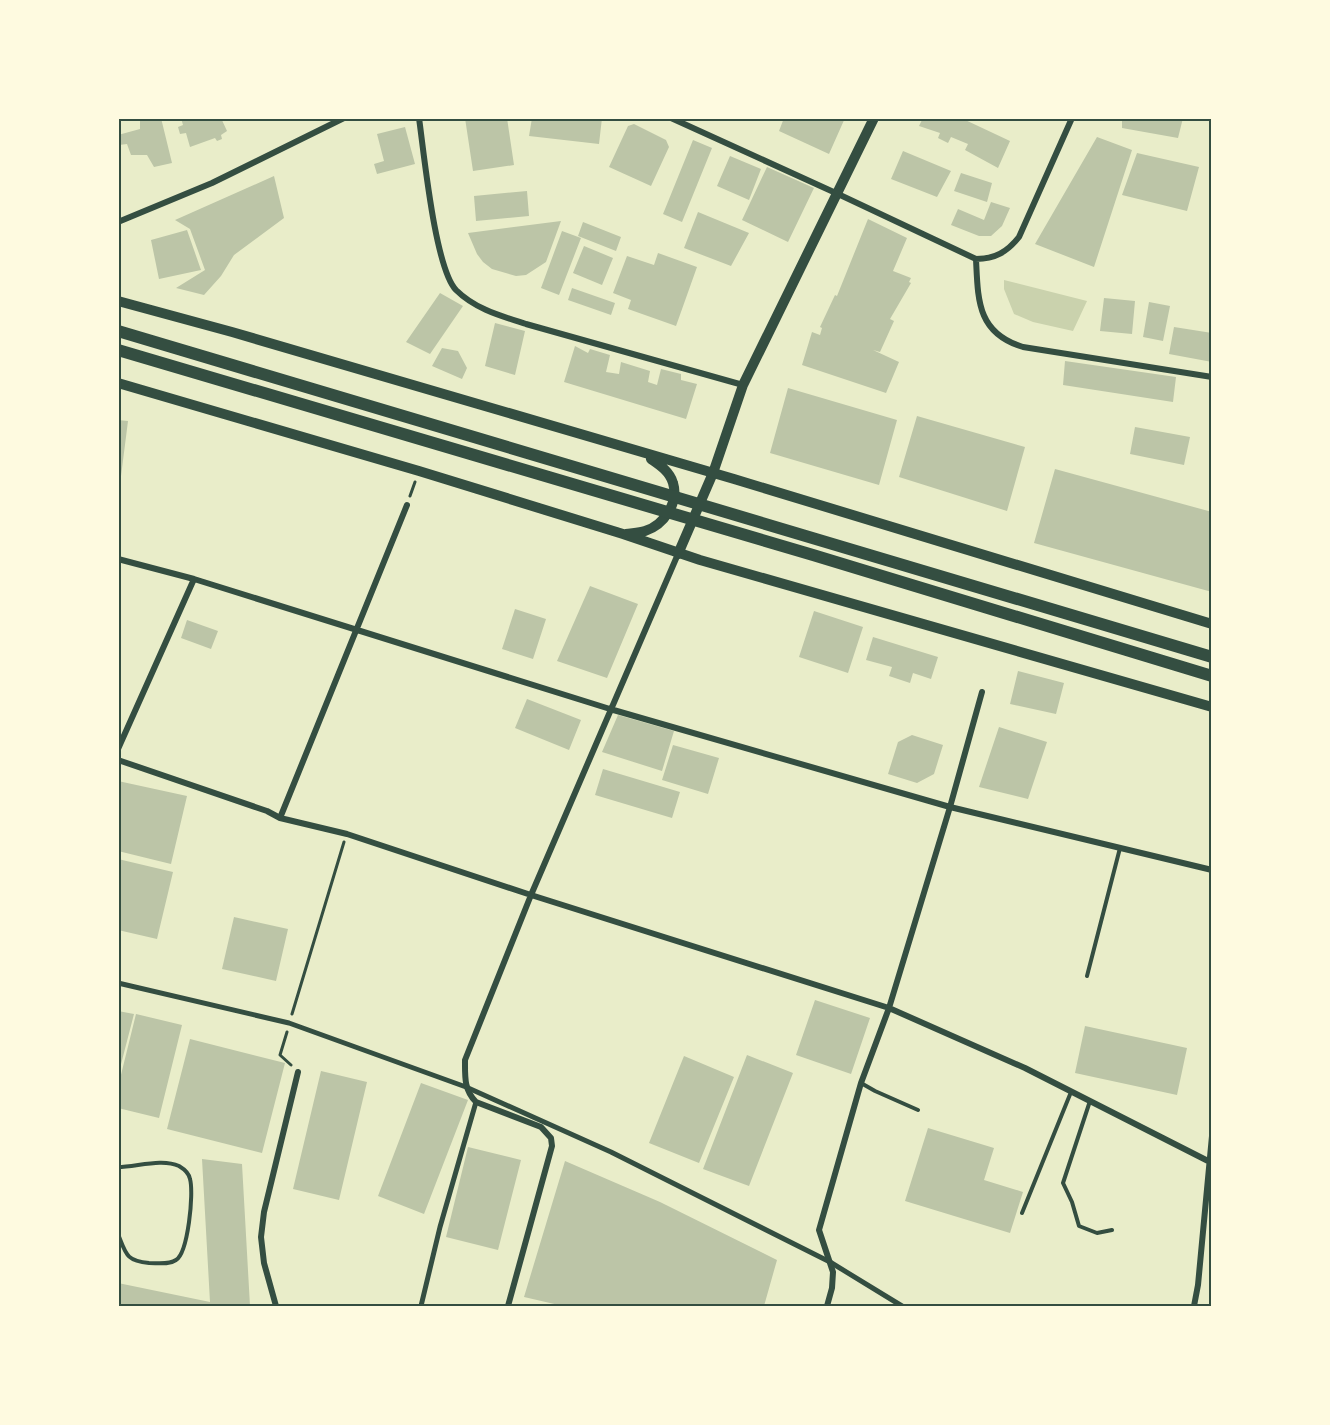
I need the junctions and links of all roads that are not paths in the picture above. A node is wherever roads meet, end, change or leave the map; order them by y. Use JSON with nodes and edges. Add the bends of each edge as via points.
{"nodes":[{"id":1,"x":344,"y":118,"type":"edge"},
{"id":2,"x":419,"y":118,"type":"edge"},
{"id":3,"x":671,"y":118,"type":"edge"},
{"id":4,"x":874,"y":118,"type":"edge"},
{"id":5,"x":1072,"y":118,"type":"edge"},
{"id":6,"x":838,"y":194,"type":"junction"},
{"id":7,"x":118,"y":222,"type":"edge"},
{"id":8,"x":976,"y":259,"type":"junction"},
{"id":9,"x":118,"y":301,"type":"edge"},
{"id":10,"x":118,"y":331,"type":"edge"},
{"id":11,"x":118,"y":350,"type":"edge"},
{"id":12,"x":1212,"y":377,"type":"edge"},
{"id":13,"x":118,"y":383,"type":"edge"},
{"id":14,"x":743,"y":385,"type":"junction"},
{"id":15,"x":643,"y":454,"type":"junction"},
{"id":16,"x":711,"y":478,"type":"junction"},
{"id":17,"x":407,"y":505,"type":"road end"},
{"id":18,"x":623,"y":534,"type":"junction"},
{"id":19,"x":680,"y":549,"type":"junction"},
{"id":20,"x":118,"y":559,"type":"edge"},
{"id":21,"x":194,"y":579,"type":"junction"},
{"id":22,"x":1212,"y":624,"type":"edge"},
{"id":23,"x":358,"y":630,"type":"junction"},
{"id":24,"x":1212,"y":657,"type":"edge"},
{"id":25,"x":1212,"y":676,"type":"edge"},
{"id":26,"x":981,"y":692,"type":"dead end"},
{"id":27,"x":1212,"y":708,"type":"edge"},
{"id":28,"x":610,"y":709,"type":"junction"},
{"id":29,"x":118,"y":748,"type":"edge"},
{"id":30,"x":118,"y":760,"type":"edge"},
{"id":31,"x":950,"y":807,"type":"junction"},
{"id":32,"x":280,"y":818,"type":"junction"},
{"id":33,"x":1120,"y":848,"type":"junction"},
{"id":34,"x":1212,"y":870,"type":"edge"},
{"id":35,"x":531,"y":895,"type":"junction"},
{"id":36,"x":1087,"y":976,"type":"dead end"},
{"id":37,"x":118,"y":982,"type":"edge"},
{"id":38,"x":889,"y":1008,"type":"junction"},
{"id":39,"x":298,"y":1072,"type":"road end"},
{"id":40,"x":861,"y":1083,"type":"junction"},
{"id":41,"x":466,"y":1087,"type":"junction"},
{"id":42,"x":1071,"y":1092,"type":"junction"},
{"id":43,"x":1090,"y":1101,"type":"junction"},
{"id":44,"x":476,"y":1102,"type":"junction"},
{"id":45,"x":918,"y":1110,"type":"dead end"},
{"id":46,"x":1212,"y":1136,"type":"edge"},
{"id":47,"x":1211,"y":1163,"type":"edge"},
{"id":48,"x":118,"y":1167,"type":"edge"},
{"id":49,"x":1022,"y":1213,"type":"dead end"},
{"id":50,"x":1112,"y":1230,"type":"dead end"},
{"id":51,"x":118,"y":1234,"type":"edge"},
{"id":52,"x":830,"y":1262,"type":"junction"},
{"id":53,"x":276,"y":1306,"type":"edge"},
{"id":54,"x":421,"y":1306,"type":"edge"},
{"id":55,"x":508,"y":1306,"type":"edge"},
{"id":56,"x":827,"y":1306,"type":"edge"},
{"id":57,"x":902,"y":1306,"type":"edge"},
{"id":58,"x":1194,"y":1306,"type":"edge"}],
"edges":[{"from":1,"to":7,"type":"street","via":[[212,183]]},
{"from":2,"to":14,"type":"street","via":[[442,264],[454,288],[463,296],[494,314]]},
{"from":3,"to":6,"type":"street"},
{"from":4,"to":6,"type":"main road"},
{"from":5,"to":8,"type":"street","via":[[1019,237],[995,257]]},
{"from":6,"to":8,"type":"street"},
{"from":6,"to":14,"type":"main road"},
{"from":8,"to":12,"type":"street","via":[[981,311],[988,326],[1001,339],[1023,347]]},
{"from":9,"to":15,"type":"main road"},
{"from":10,"to":24,"type":"main road"},
{"from":11,"to":25,"type":"main road"},
{"from":13,"to":18,"type":"main road"},
{"from":14,"to":16,"type":"main road"},
{"from":15,"to":16,"type":"main road"},
{"from":15,"to":18,"type":"main road","via":[[668,473],[673,482],[673,502],[664,518],[646,531]]},
{"from":16,"to":19,"type":"main road"},
{"from":16,"to":22,"type":"main road"},
{"from":17,"to":23,"type":"street"},
{"from":18,"to":19,"type":"main road"},
{"from":19,"to":27,"type":"main road"},
{"from":19,"to":28,"type":"street"},
{"from":20,"to":21,"type":"street"},
{"from":21,"to":23,"type":"street"},
{"from":21,"to":29,"type":"street"},
{"from":23,"to":28,"type":"street"},
{"from":23,"to":32,"type":"street"},
{"from":26,"to":31,"type":"street"},
{"from":28,"to":31,"type":"street"},
{"from":28,"to":35,"type":"street"},
{"from":30,"to":32,"type":"street"},
{"from":31,"to":33,"type":"street"},
{"from":31,"to":38,"type":"street"},
{"from":32,"to":35,"type":"street","via":[[347,834]]},
{"from":33,"to":34,"type":"street"},
{"from":33,"to":36,"type":"lane"},
{"from":35,"to":38,"type":"street"},
{"from":35,"to":41,"type":"street","via":[[465,1060]]},
{"from":37,"to":41,"type":"street","via":[[289,1023]]},
{"from":38,"to":40,"type":"street"},
{"from":38,"to":42,"type":"street"},
{"from":39,"to":53,"type":"street","via":[[261,1238]]},
{"from":40,"to":45,"type":"lane"},
{"from":40,"to":52,"type":"street","via":[[819,1230]]},
{"from":41,"to":44,"type":"street"},
{"from":41,"to":52,"type":"street","via":[[611,1152]]},
{"from":42,"to":43,"type":"street"},
{"from":42,"to":49,"type":"lane"},
{"from":43,"to":47,"type":"street"},
{"from":43,"to":50,"type":"lane","via":[[1063,1183],[1079,1226],[1097,1233]]},
{"from":44,"to":54,"type":"street"},
{"from":44,"to":55,"type":"street","via":[[541,1127],[551,1138]]},
{"from":46,"to":47,"type":"street"},
{"from":47,"to":58,"type":"street"},
{"from":48,"to":51,"type":"lane","via":[[176,1164],[186,1170],[191,1180],[188,1237],[177,1260],[137,1262],[129,1258]]},
{"from":52,"to":56,"type":"street","via":[[832,1287]]},
{"from":52,"to":57,"type":"street"}]}
